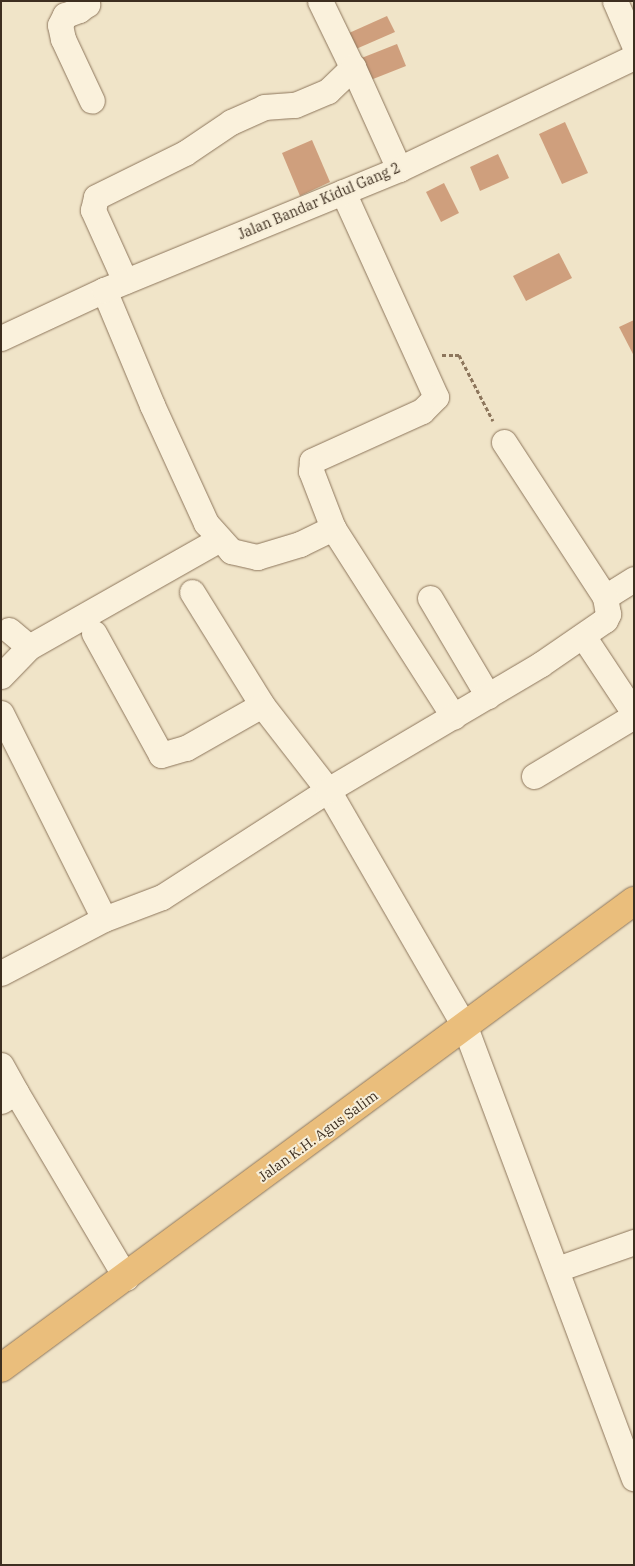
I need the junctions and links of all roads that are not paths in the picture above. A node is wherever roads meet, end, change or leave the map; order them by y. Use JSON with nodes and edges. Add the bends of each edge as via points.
{"nodes":[{"id":1,"x":320,"y":1,"type":"edge"},
{"id":2,"x":614,"y":1,"type":"edge"},
{"id":3,"x":88,"y":2,"type":"edge"},
{"id":4,"x":634,"y":45,"type":"edge"},
{"id":5,"x":634,"y":58,"type":"edge"},
{"id":6,"x":352,"y":69,"type":"junction"},
{"id":7,"x":92,"y":101,"type":"dead end"},
{"id":8,"x":399,"y":169,"type":"junction"},
{"id":9,"x":343,"y":192,"type":"junction"},
{"id":10,"x":114,"y":286,"type":"junction"},
{"id":11,"x":1,"y":338,"type":"edge"},
{"id":12,"x":504,"y":442,"type":"road end"},
{"id":13,"x":333,"y":528,"type":"junction"},
{"id":14,"x":220,"y":539,"type":"junction"},
{"id":15,"x":634,"y":579,"type":"edge"},
{"id":16,"x":192,"y":592,"type":"dead end"},
{"id":17,"x":430,"y":598,"type":"dead end"},
{"id":18,"x":605,"y":598,"type":"junction"},
{"id":19,"x":4,"y":629,"type":"edge"},
{"id":20,"x":94,"y":633,"type":"dead end"},
{"id":21,"x":583,"y":636,"type":"junction"},
{"id":22,"x":29,"y":646,"type":"junction"},
{"id":23,"x":1,"y":676,"type":"edge"},
{"id":24,"x":488,"y":696,"type":"junction"},
{"id":25,"x":262,"y":705,"type":"junction"},
{"id":26,"x":1,"y":713,"type":"edge"},
{"id":27,"x":634,"y":715,"type":"edge"},
{"id":28,"x":454,"y":717,"type":"junction"},
{"id":29,"x":534,"y":776,"type":"dead end"},
{"id":30,"x":328,"y":790,"type":"junction"},
{"id":31,"x":634,"y":901,"type":"edge"},
{"id":32,"x":104,"y":919,"type":"junction"},
{"id":33,"x":1,"y":973,"type":"edge"},
{"id":34,"x":466,"y":1028,"type":"junction"},
{"id":35,"x":1,"y":1065,"type":"edge"},
{"id":36,"x":9,"y":1096,"type":"edge"},
{"id":37,"x":634,"y":1242,"type":"edge"},
{"id":38,"x":557,"y":1269,"type":"junction"},
{"id":39,"x":126,"y":1278,"type":"junction"},
{"id":40,"x":1,"y":1368,"type":"edge"},
{"id":41,"x":634,"y":1478,"type":"edge"}],
"edges":[{"from":1,"to":6,"type":"street"},
{"from":2,"to":4,"type":"street"},
{"from":3,"to":7,"type":"street","via":[[65,15],[60,25],[62,39]]},
{"from":5,"to":8,"type":"street","name":"Jalan Bandar Kidul Gang 2"},
{"from":6,"to":8,"type":"street"},
{"from":6,"to":10,"type":"street","via":[[328,91],[295,105],[264,107],[231,122],[185,153],[96,197],[93,210]]},
{"from":8,"to":9,"type":"street","name":"Jalan Bandar Kidul Gang 2"},
{"from":9,"to":10,"type":"street","name":"Jalan Bandar Kidul Gang 2"},
{"from":9,"to":13,"type":"street","via":[[436,397],[422,411],[312,461],[311,472]]},
{"from":10,"to":11,"type":"street","name":"Jalan Bandar Kidul Gang 2"},
{"from":10,"to":14,"type":"street","via":[[176,460],[206,523]]},
{"from":12,"to":18,"type":"street"},
{"from":13,"to":14,"type":"street","via":[[300,544],[257,557],[231,551]]},
{"from":13,"to":28,"type":"street"},
{"from":14,"to":22,"type":"street"},
{"from":15,"to":18,"type":"street"},
{"from":16,"to":25,"type":"street"},
{"from":17,"to":24,"type":"street"},
{"from":18,"to":21,"type":"street","via":[[608,614],[605,620]]},
{"from":19,"to":22,"type":"street"},
{"from":20,"to":25,"type":"street","via":[[161,755],[186,748]]},
{"from":21,"to":24,"type":"street"},
{"from":21,"to":27,"type":"street"},
{"from":22,"to":23,"type":"street"},
{"from":24,"to":28,"type":"street"},
{"from":25,"to":30,"type":"street"},
{"from":26,"to":32,"type":"street"},
{"from":27,"to":29,"type":"street"},
{"from":28,"to":30,"type":"street"},
{"from":30,"to":32,"type":"street","via":[[162,897]]},
{"from":30,"to":34,"type":"street"},
{"from":31,"to":34,"type":"highway","name":"Jalan K.H. Agus Salim"},
{"from":32,"to":33,"type":"street"},
{"from":34,"to":38,"type":"street"},
{"from":34,"to":39,"type":"highway","name":"Jalan K.H. Agus Salim"},
{"from":35,"to":36,"type":"street"},
{"from":36,"to":39,"type":"street"},
{"from":37,"to":38,"type":"street"},
{"from":38,"to":41,"type":"street"},
{"from":39,"to":40,"type":"highway","name":"Jalan K.H. Agus Salim"}]}
